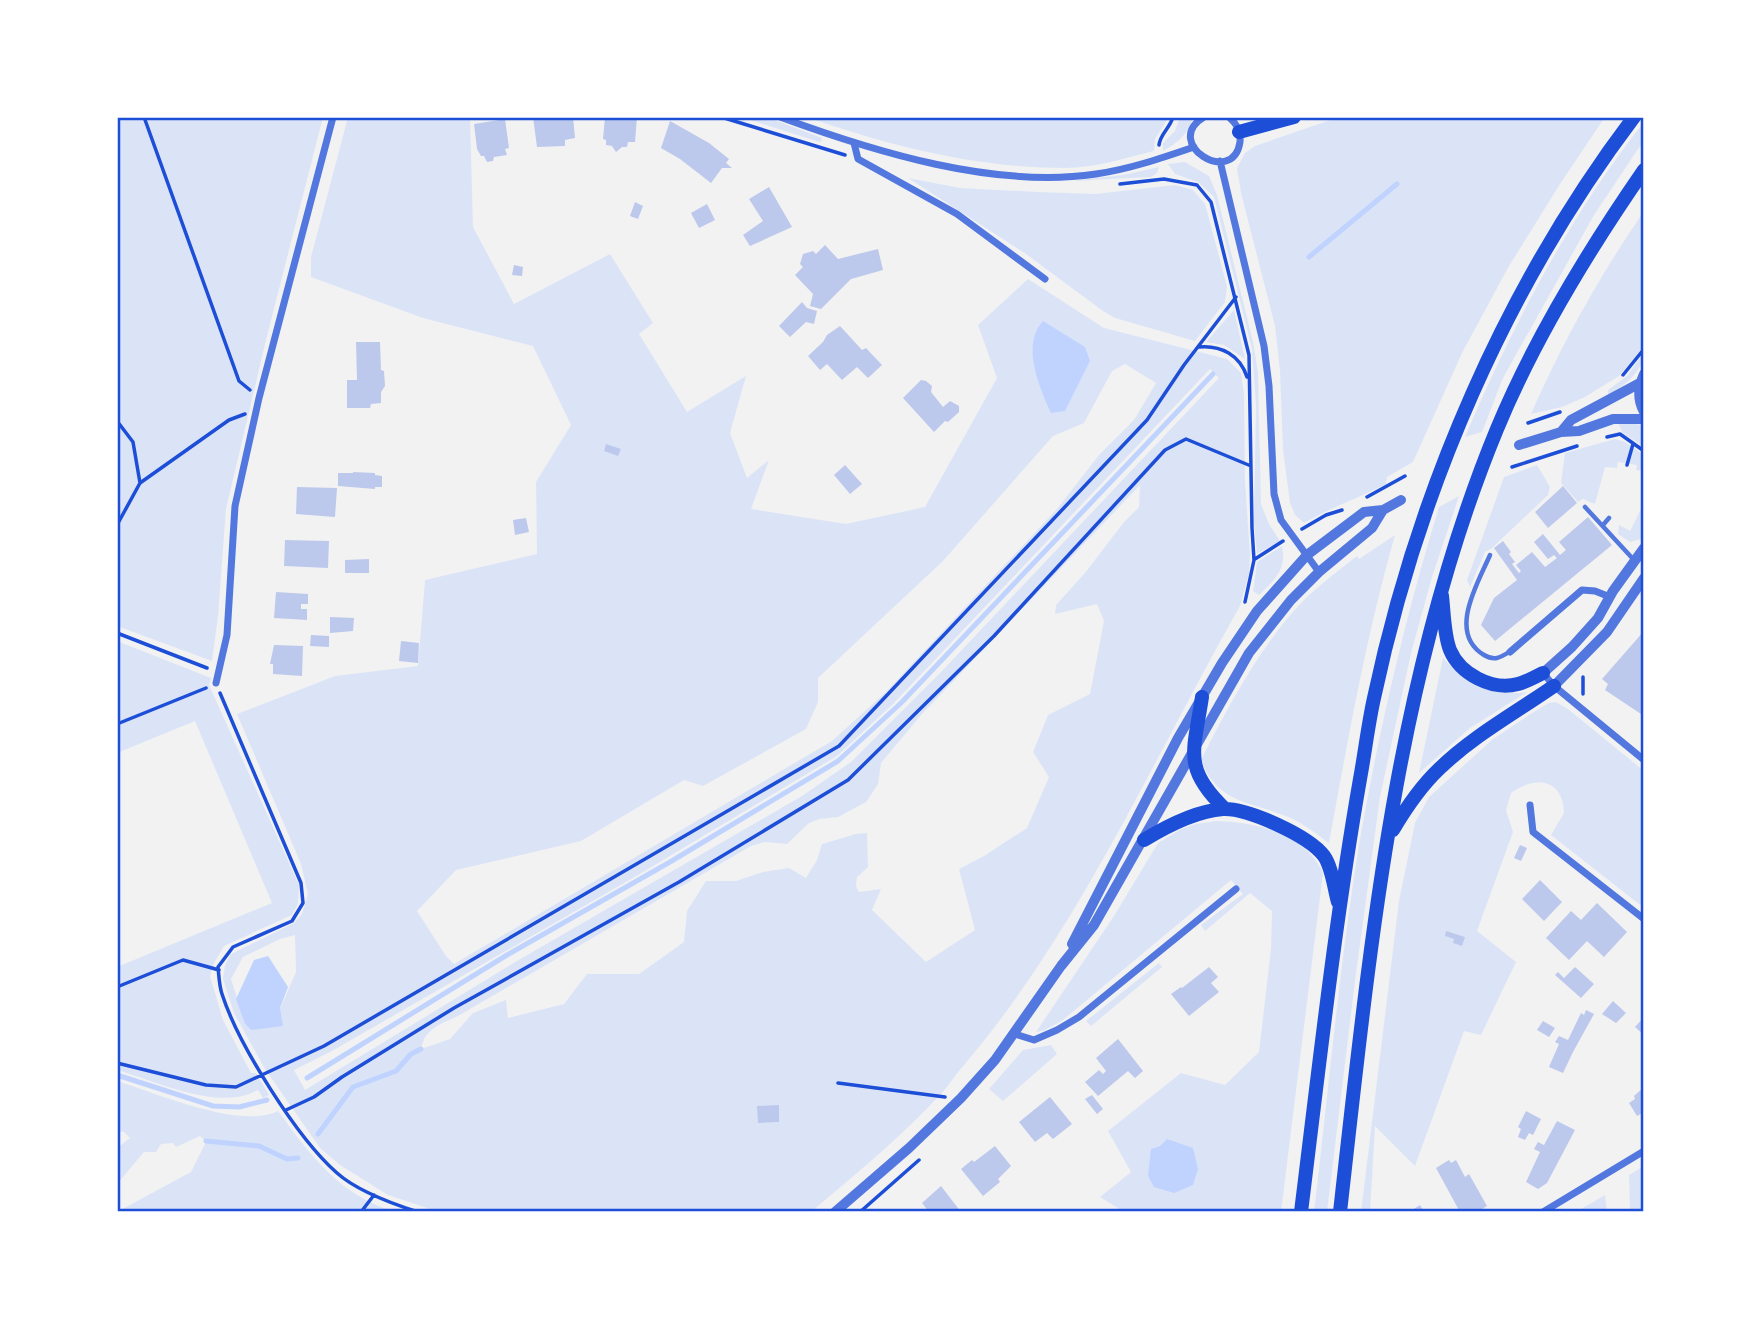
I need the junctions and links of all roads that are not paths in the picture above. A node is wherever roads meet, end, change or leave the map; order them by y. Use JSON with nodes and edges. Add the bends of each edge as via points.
{"nodes":[{"id":1,"x":333,"y":117,"type":"edge"},
{"id":2,"x":780,"y":117,"type":"edge"},
{"id":3,"x":1229,"y":117,"type":"edge"},
{"id":4,"x":1294,"y":117,"type":"edge"},
{"id":5,"x":1634,"y":117,"type":"edge"},
{"id":6,"x":1202,"y":118,"type":"edge"},
{"id":7,"x":1240,"y":132,"type":"junction"},
{"id":8,"x":854,"y":143,"type":"junction"},
{"id":9,"x":1194,"y":147,"type":"junction"},
{"id":10,"x":1220,"y":161,"type":"junction"},
{"id":11,"x":1644,"y":170,"type":"edge"},
{"id":12,"x":1045,"y":279,"type":"dead end"},
{"id":13,"x":1642,"y":379,"type":"edge"},
{"id":14,"x":1644,"y":412,"type":"edge"},
{"id":15,"x":1644,"y":419,"type":"edge"},
{"id":16,"x":1561,"y":432,"type":"junction"},
{"id":17,"x":1519,"y":445,"type":"dead end"},
{"id":18,"x":1401,"y":500,"type":"dead end"},
{"id":19,"x":1585,"y":507,"type":"dead end"},
{"id":20,"x":1383,"y":510,"type":"junction"},
{"id":21,"x":1609,"y":518,"type":"dead end"},
{"id":22,"x":1603,"y":525,"type":"junction"},
{"id":23,"x":1644,"y":548,"type":"edge"},
{"id":24,"x":1307,"y":555,"type":"junction"},
{"id":25,"x":1490,"y":555,"type":"dead end"},
{"id":26,"x":1635,"y":560,"type":"junction"},
{"id":27,"x":1319,"y":572,"type":"junction"},
{"id":28,"x":1644,"y":578,"type":"edge"},
{"id":29,"x":1441,"y":593,"type":"junction"},
{"id":30,"x":1610,"y":597,"type":"junction"},
{"id":31,"x":1510,"y":652,"type":"joint"},
{"id":32,"x":1543,"y":673,"type":"junction"},
{"id":33,"x":216,"y":683,"type":"road end"},
{"id":34,"x":1554,"y":686,"type":"junction"},
{"id":35,"x":1202,"y":697,"type":"junction"},
{"id":36,"x":1194,"y":749,"type":"junction"},
{"id":37,"x":1644,"y":760,"type":"edge"},
{"id":38,"x":1530,"y":805,"type":"dead end"},
{"id":39,"x":1225,"y":809,"type":"junction"},
{"id":40,"x":1388,"y":837,"type":"junction"},
{"id":41,"x":1144,"y":840,"type":"junction"},
{"id":42,"x":1236,"y":889,"type":"dead end"},
{"id":43,"x":1340,"y":910,"type":"junction"},
{"id":44,"x":1644,"y":919,"type":"edge"},
{"id":45,"x":1061,"y":966,"type":"junction"},
{"id":46,"x":1015,"y":1034,"type":"junction"},
{"id":47,"x":1644,"y":1151,"type":"edge"},
{"id":48,"x":835,"y":1212,"type":"edge"},
{"id":49,"x":1301,"y":1212,"type":"edge"},
{"id":50,"x":1340,"y":1212,"type":"edge"},
{"id":51,"x":1544,"y":1212,"type":"edge"}],
"edges":[{"from":1,"to":33,"type":"street","via":[[235,506],[227,635]]},
{"from":2,"to":8,"type":"street"},
{"from":3,"to":7,"type":"street"},
{"from":4,"to":7,"type":"highway"},
{"from":5,"to":43,"type":"highway","via":[[1602,159],[1509,316],[1442,469],[1413,552],[1374,698]]},
{"from":6,"to":9,"type":"street","via":[[1192,131]]},
{"from":7,"to":10,"type":"street","via":[[1234,154]]},
{"from":8,"to":9,"type":"street","via":[[929,164],[1052,177],[1137,166]]},
{"from":8,"to":12,"type":"street","via":[[858,159],[957,214]]},
{"from":9,"to":10,"type":"street","via":[[1205,159]]},
{"from":10,"to":24,"type":"street","via":[[1264,346],[1274,494],[1281,520]]},
{"from":11,"to":29,"type":"highway","via":[[1569,286],[1497,427]]},
{"from":13,"to":14,"type":"street","via":[[1638,396]]},
{"from":13,"to":16,"type":"street","via":[[1571,420]]},
{"from":15,"to":16,"type":"street","via":[[1613,419]]},
{"from":16,"to":17,"type":"street"},
{"from":18,"to":20,"type":"street"},
{"from":19,"to":22,"type":"lane"},
{"from":20,"to":24,"type":"street","via":[[1364,512]]},
{"from":20,"to":27,"type":"street","via":[[1372,528]]},
{"from":21,"to":22,"type":"lane"},
{"from":22,"to":26,"type":"lane"},
{"from":23,"to":26,"type":"street"},
{"from":24,"to":27,"type":"street"},
{"from":24,"to":35,"type":"street","via":[[1257,611]]},
{"from":25,"to":31,"type":"lane","via":[[1468,604],[1467,628],[1476,650],[1490,659]]},
{"from":26,"to":30,"type":"street"},
{"from":27,"to":36,"type":"street","via":[[1249,653]]},
{"from":28,"to":34,"type":"street","via":[[1607,632]]},
{"from":29,"to":32,"type":"highway","via":[[1450,649],[1461,667],[1495,685],[1517,685]]},
{"from":29,"to":40,"type":"highway","via":[[1421,665]]},
{"from":30,"to":31,"type":"street","via":[[1582,590]]},
{"from":30,"to":32,"type":"street","via":[[1598,618]]},
{"from":32,"to":34,"type":"street"},
{"from":34,"to":37,"type":"street"},
{"from":34,"to":40,"type":"highway","via":[[1478,736],[1437,770]]},
{"from":35,"to":36,"type":"highway"},
{"from":35,"to":45,"type":"street"},
{"from":36,"to":39,"type":"highway","via":[[1195,768],[1206,791]]},
{"from":36,"to":41,"type":"street"},
{"from":38,"to":44,"type":"street","via":[[1533,832]]},
{"from":39,"to":41,"type":"highway","via":[[1195,816]]},
{"from":39,"to":43,"type":"highway","via":[[1259,818],[1312,844],[1326,858]]},
{"from":40,"to":50,"type":"highway"},
{"from":41,"to":45,"type":"street","via":[[1094,925]]},
{"from":42,"to":46,"type":"street","via":[[1079,1017],[1034,1040]]},
{"from":43,"to":49,"type":"highway"},
{"from":45,"to":46,"type":"street"},
{"from":46,"to":48,"type":"street","via":[[961,1098]]},
{"from":47,"to":51,"type":"street"}]}
